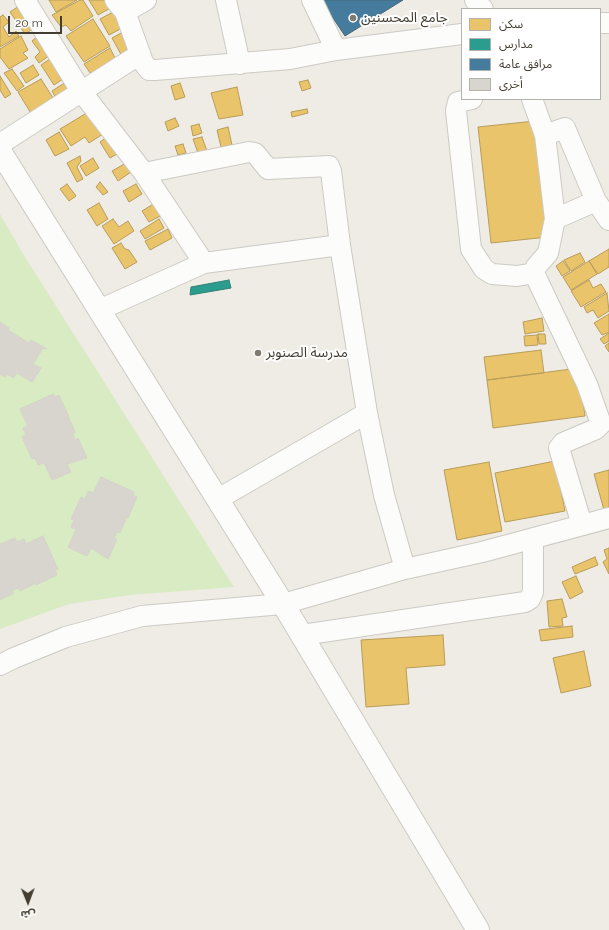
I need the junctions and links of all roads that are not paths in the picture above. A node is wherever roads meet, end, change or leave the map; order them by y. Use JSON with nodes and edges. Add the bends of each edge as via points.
{"nodes":[{"id":1,"x":26,"y":0,"type":"edge"},
{"id":2,"x":146,"y":0,"type":"edge"},
{"id":3,"x":226,"y":0,"type":"edge"},
{"id":4,"x":312,"y":0,"type":"edge"},
{"id":5,"x":475,"y":0,"type":"edge"},
{"id":6,"x":120,"y":6,"type":"edge"},
{"id":7,"x":482,"y":8,"type":"edge"},
{"id":8,"x":461,"y":34,"type":"edge"},
{"id":9,"x":336,"y":50,"type":"junction"},
{"id":10,"x":140,"y":54,"type":"junction"},
{"id":11,"x":240,"y":64,"type":"junction"},
{"id":12,"x":81,"y":91,"type":"junction"},
{"id":13,"x":467,"y":100,"type":"edge"},
{"id":14,"x":532,"y":100,"type":"edge"},
{"id":15,"x":545,"y":135,"type":"junction"},
{"id":16,"x":0,"y":144,"type":"edge"},
{"id":17,"x":0,"y":151,"type":"edge"},
{"id":18,"x":144,"y":173,"type":"junction"},
{"id":19,"x":596,"y":201,"type":"junction"},
{"id":20,"x":555,"y":219,"type":"junction"},
{"id":21,"x":609,"y":220,"type":"edge"},
{"id":22,"x":340,"y":245,"type":"junction"},
{"id":23,"x":204,"y":263,"type":"junction"},
{"id":24,"x":534,"y":273,"type":"junction"},
{"id":25,"x":98,"y":310,"type":"junction"},
{"id":26,"x":367,"y":413,"type":"junction"},
{"id":27,"x":218,"y":499,"type":"junction"},
{"id":28,"x":609,"y":518,"type":"edge"},
{"id":29,"x":582,"y":525,"type":"junction"},
{"id":30,"x":533,"y":538,"type":"junction"},
{"id":31,"x":405,"y":569,"type":"junction"},
{"id":32,"x":283,"y":604,"type":"junction"},
{"id":33,"x":302,"y":635,"type":"junction"},
{"id":34,"x":0,"y":665,"type":"edge"},
{"id":35,"x":478,"y":930,"type":"edge"}],
"edges":[{"from":1,"to":12,"type":"street"},
{"from":2,"to":6,"type":"street"},
{"from":3,"to":11,"type":"street"},
{"from":4,"to":9,"type":"street"},
{"from":5,"to":7,"type":"street"},
{"from":6,"to":10,"type":"street"},
{"from":8,"to":9,"type":"street"},
{"from":9,"to":11,"type":"street","via":[[290,59]]},
{"from":10,"to":11,"type":"street","via":[[149,70]]},
{"from":10,"to":12,"type":"street"},
{"from":12,"to":16,"type":"street"},
{"from":12,"to":18,"type":"street"},
{"from":13,"to":24,"type":"street","via":[[458,102],[456,111],[471,249],[484,269],[492,274],[517,276]]},
{"from":14,"to":15,"type":"street"},
{"from":15,"to":19,"type":"street","via":[[565,128]]},
{"from":15,"to":20,"type":"street"},
{"from":17,"to":25,"type":"street"},
{"from":18,"to":22,"type":"street","via":[[250,152],[255,153],[268,169],[329,166]]},
{"from":18,"to":23,"type":"street"},
{"from":19,"to":20,"type":"street"},
{"from":19,"to":21,"type":"street"},
{"from":20,"to":24,"type":"street","via":[[548,253]]},
{"from":22,"to":23,"type":"street"},
{"from":22,"to":26,"type":"street"},
{"from":23,"to":25,"type":"street"},
{"from":24,"to":29,"type":"street","via":[[587,384],[601,424],[596,429],[563,443],[559,448]]},
{"from":25,"to":27,"type":"street"},
{"from":26,"to":27,"type":"street"},
{"from":26,"to":31,"type":"street","via":[[384,495]]},
{"from":27,"to":32,"type":"street"},
{"from":28,"to":29,"type":"street"},
{"from":29,"to":30,"type":"street"},
{"from":30,"to":31,"type":"street"},
{"from":30,"to":33,"type":"street","via":[[533,592],[530,599],[525,602]]},
{"from":31,"to":32,"type":"street"},
{"from":32,"to":33,"type":"street"},
{"from":32,"to":34,"type":"street","via":[[142,616],[66,637]]},
{"from":33,"to":35,"type":"street"}]}
